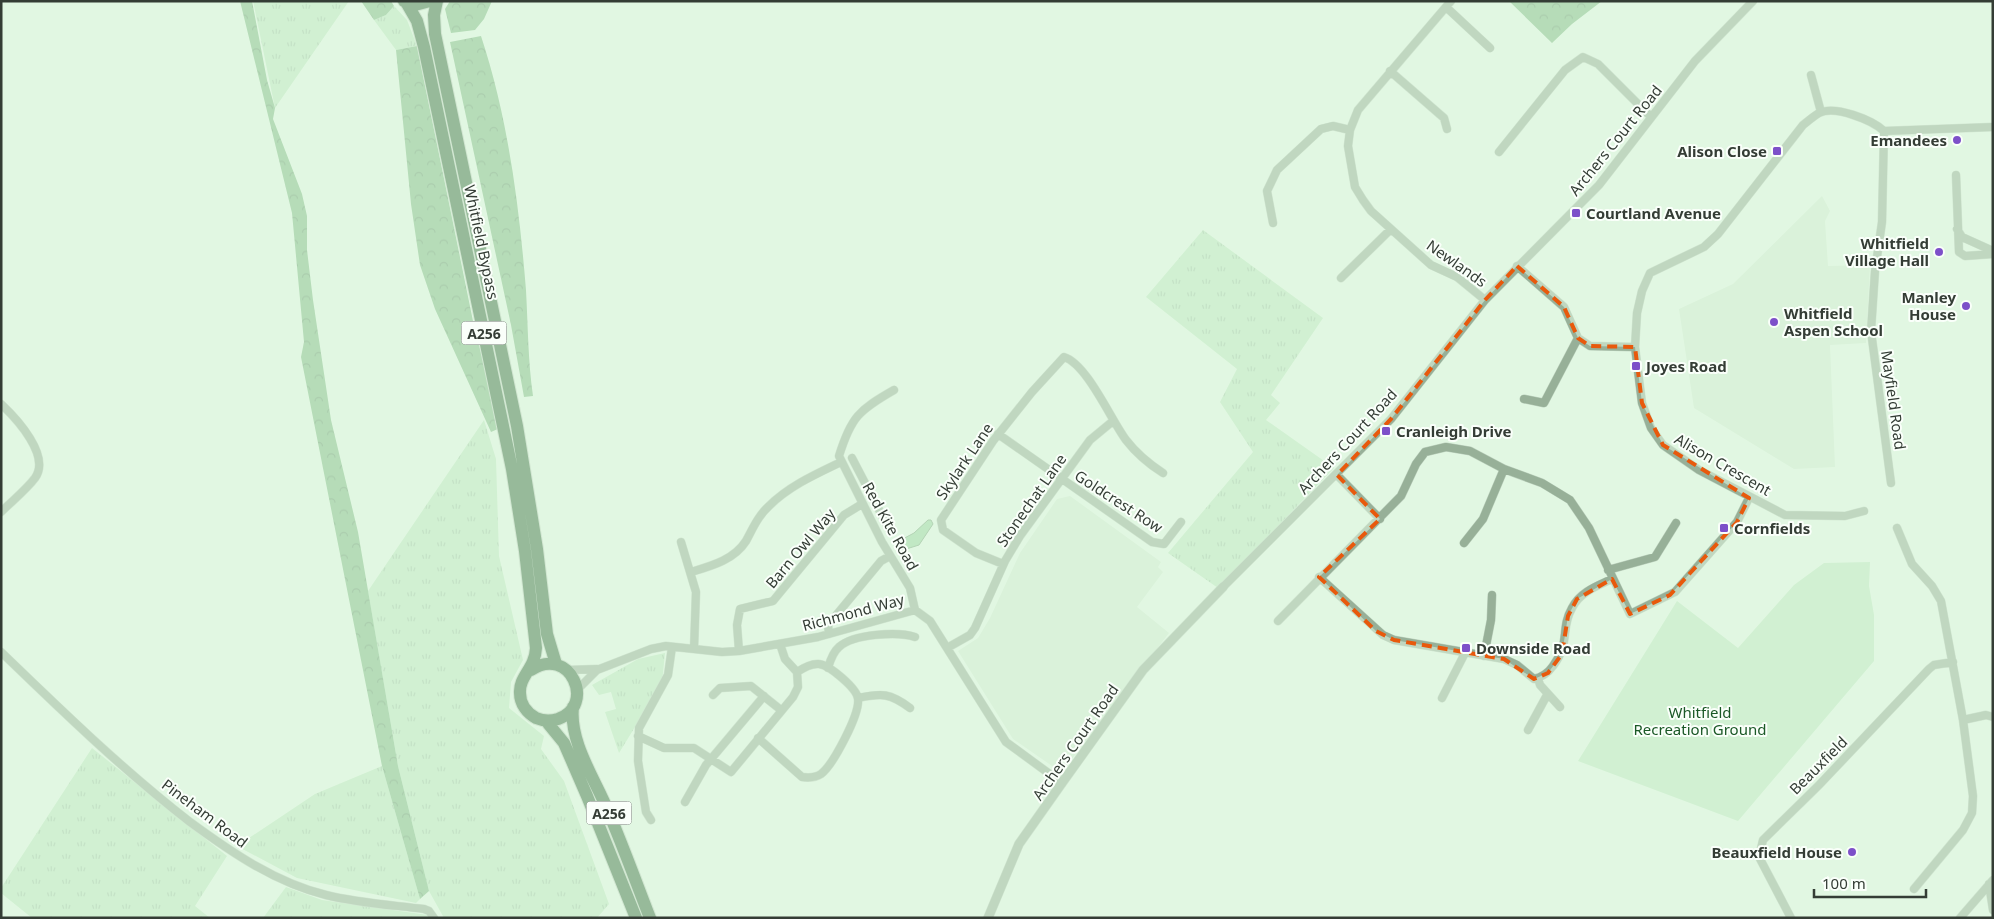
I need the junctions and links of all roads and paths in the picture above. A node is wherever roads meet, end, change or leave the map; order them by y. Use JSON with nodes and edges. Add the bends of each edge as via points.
{"nodes":[{"id":1,"x":430,"y":1,"type":"edge"},
{"id":2,"x":437,"y":1,"type":"edge"},
{"id":3,"x":1753,"y":1,"type":"edge"},
{"id":4,"x":405,"y":2,"type":"edge"},
{"id":5,"x":1448,"y":4,"type":"edge"},
{"id":6,"x":1490,"y":48,"type":"dead end"},
{"id":7,"x":1390,"y":71,"type":"junction"},
{"id":8,"x":1811,"y":75,"type":"dead end"},
{"id":9,"x":1821,"y":112,"type":"junction"},
{"id":10,"x":1651,"y":117,"type":"junction"},
{"id":11,"x":1993,"y":127,"type":"edge"},
{"id":12,"x":1447,"y":129,"type":"dead end"},
{"id":13,"x":1350,"y":130,"type":"junction"},
{"id":14,"x":1884,"y":131,"type":"junction"},
{"id":15,"x":1499,"y":152,"type":"dead end"},
{"id":16,"x":1956,"y":176,"type":"dead end"},
{"id":17,"x":1273,"y":223,"type":"dead end"},
{"id":18,"x":1391,"y":229,"type":"junction"},
{"id":19,"x":1957,"y":229,"type":"junction"},
{"id":20,"x":1993,"y":253,"type":"edge"},
{"id":21,"x":1517,"y":266,"type":"junction"},
{"id":22,"x":1341,"y":278,"type":"dead end"},
{"id":23,"x":1484,"y":300,"type":"junction"},
{"id":24,"x":1578,"y":338,"type":"junction"},
{"id":25,"x":1635,"y":347,"type":"junction"},
{"id":26,"x":894,"y":390,"type":"dead end"},
{"id":27,"x":1524,"y":398,"type":"dead end"},
{"id":28,"x":1,"y":404,"type":"edge"},
{"id":29,"x":1113,"y":421,"type":"junction"},
{"id":30,"x":998,"y":434,"type":"junction"},
{"id":31,"x":852,"y":458,"type":"dead end"},
{"id":32,"x":840,"y":459,"type":"junction"},
{"id":33,"x":1504,"y":469,"type":"junction"},
{"id":34,"x":1164,"y":473,"type":"dead end"},
{"id":35,"x":860,"y":474,"type":"junction"},
{"id":36,"x":1337,"y":475,"type":"junction"},
{"id":37,"x":850,"y":480,"type":"junction"},
{"id":38,"x":1062,"y":480,"type":"junction"},
{"id":39,"x":1891,"y":483,"type":"dead end"},
{"id":40,"x":1749,"y":498,"type":"junction"},
{"id":41,"x":862,"y":504,"type":"junction"},
{"id":42,"x":1864,"y":511,"type":"dead end"},
{"id":43,"x":1,"y":512,"type":"edge"},
{"id":44,"x":883,"y":517,"type":"junction"},
{"id":45,"x":1380,"y":519,"type":"junction"},
{"id":46,"x":1181,"y":522,"type":"dead end"},
{"id":47,"x":872,"y":523,"type":"junction"},
{"id":48,"x":1676,"y":523,"type":"dead end"},
{"id":49,"x":889,"y":528,"type":"dead end"},
{"id":50,"x":1898,"y":528,"type":"dead end"},
{"id":51,"x":681,"y":542,"type":"dead end"},
{"id":52,"x":1464,"y":543,"type":"dead end"},
{"id":53,"x":890,"y":556,"type":"junction"},
{"id":54,"x":1003,"y":564,"type":"junction"},
{"id":55,"x":1608,"y":570,"type":"junction"},
{"id":56,"x":691,"y":572,"type":"junction"},
{"id":57,"x":1319,"y":577,"type":"junction"},
{"id":58,"x":1612,"y":579,"type":"junction"},
{"id":59,"x":1223,"y":587,"type":"joint"},
{"id":60,"x":1492,"y":595,"type":"dead end"},
{"id":61,"x":915,"y":610,"type":"junction"},
{"id":62,"x":1278,"y":621,"type":"dead end"},
{"id":63,"x":829,"y":634,"type":"junction"},
{"id":64,"x":915,"y":637,"type":"dead end"},
{"id":65,"x":780,"y":644,"type":"junction"},
{"id":66,"x":672,"y":647,"type":"junction"},
{"id":67,"x":947,"y":648,"type":"junction"},
{"id":68,"x":694,"y":649,"type":"junction"},
{"id":69,"x":739,"y":651,"type":"junction"},
{"id":70,"x":1,"y":652,"type":"edge"},
{"id":71,"x":1465,"y":653,"type":"junction"},
{"id":72,"x":1484,"y":656,"type":"junction"},
{"id":73,"x":1953,"y":662,"type":"junction"},
{"id":74,"x":562,"y":667,"type":"junction"},
{"id":75,"x":602,"y":668,"type":"junction"},
{"id":76,"x":828,"y":668,"type":"junction"},
{"id":77,"x":531,"y":670,"type":"junction"},
{"id":78,"x":797,"y":672,"type":"junction"},
{"id":79,"x":1538,"y":678,"type":"junction"},
{"id":80,"x":577,"y":690,"type":"junction"},
{"id":81,"x":714,"y":695,"type":"dead end"},
{"id":82,"x":1548,"y":695,"type":"junction"},
{"id":83,"x":764,"y":696,"type":"junction"},
{"id":84,"x":858,"y":698,"type":"junction"},
{"id":85,"x":1442,"y":698,"type":"dead end"},
{"id":86,"x":573,"y":707,"type":"junction"},
{"id":87,"x":1560,"y":707,"type":"dead end"},
{"id":88,"x":910,"y":708,"type":"dead end"},
{"id":89,"x":782,"y":710,"type":"junction"},
{"id":90,"x":1993,"y":716,"type":"edge"},
{"id":91,"x":1963,"y":720,"type":"junction"},
{"id":92,"x":546,"y":721,"type":"junction"},
{"id":93,"x":1528,"y":730,"type":"dead end"},
{"id":94,"x":638,"y":736,"type":"junction"},
{"id":95,"x":758,"y":738,"type":"junction"},
{"id":96,"x":712,"y":758,"type":"junction"},
{"id":97,"x":1062,"y":783,"type":"junction"},
{"id":98,"x":685,"y":802,"type":"dead end"},
{"id":99,"x":651,"y":820,"type":"dead end"},
{"id":100,"x":1991,"y":882,"type":"edge"},
{"id":101,"x":1914,"y":889,"type":"dead end"},
{"id":102,"x":1993,"y":910,"type":"edge"},
{"id":103,"x":1788,"y":916,"type":"edge"},
{"id":104,"x":434,"y":918,"type":"edge"},
{"id":105,"x":636,"y":918,"type":"edge"},
{"id":106,"x":650,"y":918,"type":"edge"},
{"id":107,"x":988,"y":918,"type":"edge"},
{"id":108,"x":1960,"y":918,"type":"edge"}],
"edges":[{"from":1,"to":4,"type":"highway","via":[[415,5]]},
{"from":2,"to":74,"type":"highway","name":"Whitfield Bypass","number":"A256","via":[[434,15],[436,34],[517,426],[538,550],[546,634]]},
{"from":3,"to":10,"type":"street","name":"Archers Court Road","via":[[1694,60]]},
{"from":4,"to":77,"type":"highway","name":"Whitfield Bypass","number":"A256","via":[[417,21],[423,40],[511,460],[535,635],[536,653]]},
{"from":5,"to":6,"type":"street","name":"Newlands"},
{"from":5,"to":7,"type":"street","name":"Newlands"},
{"from":7,"to":12,"type":"street","via":[[1444,118]]},
{"from":7,"to":13,"type":"street","name":"Newlands","via":[[1358,110]]},
{"from":8,"to":9,"type":"street"},
{"from":9,"to":14,"type":"street","via":[[1862,117]]},
{"from":9,"to":25,"type":"street","name":"Alison Crescent","via":[[1803,125],[1718,234],[1704,247],[1650,273],[1642,291]]},
{"from":10,"to":15,"type":"street","via":[[1598,64],[1583,57],[1565,70]]},
{"from":10,"to":21,"type":"street","name":"Archers Court Road","via":[[1599,185]]},
{"from":11,"to":14,"type":"street"},
{"from":13,"to":17,"type":"street","via":[[1333,126],[1321,129],[1277,170],[1266,191]]},
{"from":13,"to":18,"type":"street","name":"Newlands","via":[[1349,161],[1355,187],[1371,211]]},
{"from":14,"to":39,"type":"street","name":"Mayfield Road","via":[[1882,222],[1871,332]]},
{"from":16,"to":19,"type":"street"},
{"from":18,"to":22,"type":"street"},
{"from":18,"to":23,"type":"street","name":"Newlands","via":[[1431,265],[1458,277]]},
{"from":19,"to":20,"type":"street","via":[[1962,237]]},
{"from":19,"to":20,"type":"street","via":[[1959,252],[1965,256]]},
{"from":21,"to":23,"type":"street","name":"Archers Court Road"},
{"from":21,"to":24,"type":"street","via":[[1564,307]]},
{"from":23,"to":36,"type":"street","name":"Archers Court Road","via":[[1391,419]]},
{"from":24,"to":25,"type":"street","via":[[1590,346]]},
{"from":24,"to":27,"type":"street","via":[[1544,403]]},
{"from":25,"to":40,"type":"street","name":"Alison Crescent","via":[[1642,403],[1651,428],[1663,445]]},
{"from":26,"to":32,"type":"street","via":[[861,412],[849,425]]},
{"from":28,"to":43,"type":"street","via":[[29,437],[39,458],[36,477]]},
{"from":29,"to":30,"type":"street","name":"Skylark Lane","via":[[1083,372],[1071,359],[1064,357]]},
{"from":29,"to":34,"type":"street","via":[[1138,453]]},
{"from":29,"to":38,"type":"street","name":"Stonechat Lane","via":[[1090,440]]},
{"from":30,"to":38,"type":"street","name":"Goldcrest Row"},
{"from":30,"to":54,"type":"street","name":"Skylark Lane","via":[[940,525],[976,553]]},
{"from":31,"to":35,"type":"street"},
{"from":32,"to":37,"type":"street","name":"Red Kite Road"},
{"from":32,"to":56,"type":"street","via":[[770,504],[733,556]]},
{"from":33,"to":45,"type":"street","via":[[1470,451],[1446,447],[1425,452],[1401,496]]},
{"from":33,"to":52,"type":"street","via":[[1483,519]]},
{"from":33,"to":55,"type":"street","via":[[1542,483],[1570,500],[1589,528]]},
{"from":35,"to":37,"type":"street"},
{"from":35,"to":44,"type":"street"},
{"from":36,"to":45,"type":"street"},
{"from":36,"to":59,"type":"street","name":"Archers Court Road"},
{"from":37,"to":41,"type":"street","name":"Red Kite Road"},
{"from":38,"to":46,"type":"street","name":"Goldcrest Row","via":[[1156,544],[1168,541]]},
{"from":38,"to":54,"type":"street","name":"Stonechat Lane"},
{"from":40,"to":42,"type":"street","name":"Alison Crescent","via":[[1785,515],[1845,516]]},
{"from":40,"to":58,"type":"street","via":[[1737,522],[1670,595],[1630,614]]},
{"from":41,"to":47,"type":"street","name":"Red Kite Road"},
{"from":41,"to":69,"type":"street","name":"Barn Owl Way","via":[[844,515],[773,601],[740,609],[737,625]]},
{"from":44,"to":47,"type":"street"},
{"from":44,"to":49,"type":"street"},
{"from":45,"to":57,"type":"street"},
{"from":47,"to":53,"type":"street","name":"Red Kite Road"},
{"from":48,"to":55,"type":"street","via":[[1655,557]]},
{"from":50,"to":73,"type":"street","via":[[1912,564],[1941,601]]},
{"from":51,"to":56,"type":"street"},
{"from":53,"to":61,"type":"street","name":"Red Kite Road","via":[[910,588]]},
{"from":53,"to":63,"type":"street","via":[[881,561],[828,625]]},
{"from":54,"to":67,"type":"street","name":"Stonechat Lane","via":[[975,628],[970,635]]},
{"from":55,"to":58,"type":"street"},
{"from":56,"to":68,"type":"street","via":[[696,592]]},
{"from":57,"to":62,"type":"street"},
{"from":57,"to":71,"type":"street","via":[[1382,635]]},
{"from":58,"to":79,"type":"street","via":[[1577,599],[1568,616],[1562,654],[1548,673]]},
{"from":59,"to":97,"type":"street","name":"Archers Court Road","via":[[1143,670]]},
{"from":60,"to":72,"type":"street"},
{"from":61,"to":63,"type":"street","name":"Richmond Way"},
{"from":61,"to":67,"type":"street","name":"Richmond Way","via":[[930,621]]},
{"from":63,"to":65,"type":"street","name":"Richmond Way"},
{"from":64,"to":76,"type":"street","via":[[892,633],[848,642],[839,647]]},
{"from":65,"to":69,"type":"street","name":"Richmond Way"},
{"from":65,"to":78,"type":"street","via":[[784,659]]},
{"from":66,"to":68,"type":"street","name":"Richmond Way"},
{"from":66,"to":75,"type":"street","name":"Richmond Way","via":[[638,652]]},
{"from":66,"to":94,"type":"street","via":[[668,675],[643,720]]},
{"from":67,"to":97,"type":"street","name":"Richmond Way","via":[[1006,742]]},
{"from":68,"to":69,"type":"street","name":"Richmond Way"},
{"from":70,"to":104,"type":"street","name":"Pineham Road","via":[[82,731],[232,853],[278,877],[326,895],[424,909]]},
{"from":71,"to":72,"type":"street"},
{"from":71,"to":85,"type":"street"},
{"from":72,"to":79,"type":"street","via":[[1512,662],[1530,678]]},
{"from":73,"to":91,"type":"street"},
{"from":73,"to":103,"type":"street","name":"Beauxfield","via":[[1929,669],[1820,785],[1763,840],[1758,857]]},
{"from":74,"to":75,"type":"street","name":"Richmond Way","via":[[582,671]]},
{"from":74,"to":77,"type":"highway","via":[[543,664]]},
{"from":74,"to":80,"type":"highway","via":[[574,679]]},
{"from":75,"to":80,"type":"street","name":"Richmond Way"},
{"from":76,"to":78,"type":"street","via":[[819,664],[809,665]]},
{"from":76,"to":84,"type":"street","via":[[854,690]]},
{"from":77,"to":92,"type":"highway","via":[[522,682],[520,698],[531,715]]},
{"from":78,"to":89,"type":"street","via":[[798,687]]},
{"from":79,"to":82,"type":"street"},
{"from":80,"to":86,"type":"highway"},
{"from":81,"to":83,"type":"street","via":[[720,688],[746,686],[753,687]]},
{"from":82,"to":87,"type":"street"},
{"from":82,"to":93,"type":"street"},
{"from":83,"to":89,"type":"street"},
{"from":83,"to":96,"type":"street"},
{"from":84,"to":88,"type":"street","via":[[883,694]]},
{"from":84,"to":95,"type":"street","via":[[853,722],[841,745],[826,769],[816,777],[802,777],[796,773]]},
{"from":86,"to":92,"type":"highway","via":[[562,718]]},
{"from":86,"to":106,"type":"highway","number":"A256","via":[[575,736],[612,819]]},
{"from":89,"to":95,"type":"street"},
{"from":90,"to":91,"type":"street"},
{"from":91,"to":101,"type":"street","via":[[1973,796],[1972,813],[1963,830]]},
{"from":92,"to":105,"type":"highway","number":"A256","via":[[568,752]]},
{"from":94,"to":96,"type":"street","via":[[664,748],[688,747]]},
{"from":94,"to":99,"type":"street","via":[[638,761],[646,812]]},
{"from":95,"to":96,"type":"street","via":[[731,772]]},
{"from":96,"to":98,"type":"street"},
{"from":97,"to":107,"type":"street","name":"Archers Court Road","via":[[1019,844]]},
{"from":100,"to":102,"type":"street"},
{"from":100,"to":108,"type":"street"}]}
